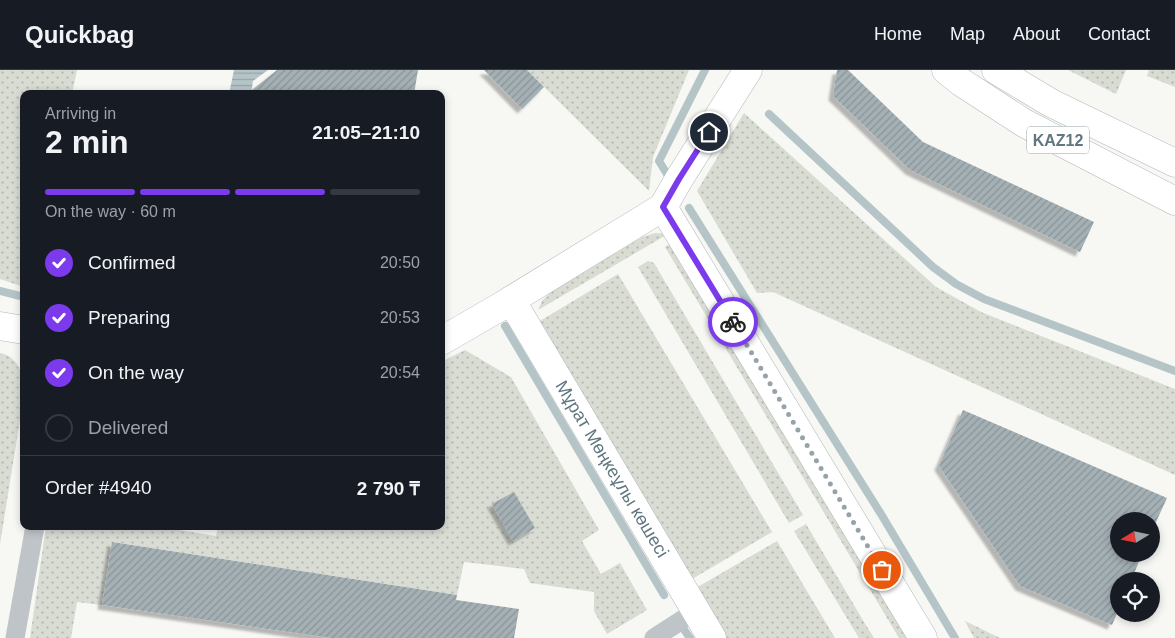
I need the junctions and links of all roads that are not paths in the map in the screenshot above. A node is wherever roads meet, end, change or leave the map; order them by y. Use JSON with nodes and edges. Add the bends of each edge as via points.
{"nodes":[{"id":1,"x":748,"y":70,"type":"edge"},
{"id":2,"x":946,"y":70,"type":"edge"},
{"id":3,"x":996,"y":70,"type":"edge"},
{"id":4,"x":1175,"y":163,"type":"edge"},
{"id":5,"x":1175,"y":201,"type":"edge"},
{"id":6,"x":663,"y":207,"type":"junction"},
{"id":7,"x":511,"y":300,"type":"junction"},
{"id":8,"x":0,"y":326,"type":"edge"},
{"id":9,"x":20,"y":329,"type":"edge"},
{"id":10,"x":445,"y":339,"type":"edge"},
{"id":11,"x":34,"y":530,"type":"edge"},
{"id":12,"x":696,"y":611,"type":"junction"},
{"id":13,"x":15,"y":638,"type":"edge"},
{"id":14,"x":654,"y":638,"type":"edge"},
{"id":15,"x":712,"y":638,"type":"edge"},
{"id":16,"x":923,"y":638,"type":"edge"}],
"edges":[{"from":1,"to":6,"type":"main road"},
{"from":2,"to":5,"type":"main road","number":"KAZ12","via":[[1024,122]]},
{"from":3,"to":4,"type":"main road","number":"KAZ12","via":[[1051,103]]},
{"from":6,"to":7,"type":"main road"},
{"from":6,"to":16,"type":"main road"},
{"from":7,"to":10,"type":"main road"},
{"from":7,"to":12,"type":"main road","name":"Мұрат Мөңкеұлы көшесі"},
{"from":8,"to":9,"type":"main road"},
{"from":11,"to":13,"type":"street"},
{"from":12,"to":14,"type":"street"},
{"from":12,"to":15,"type":"main road","name":"Мұрат Мөңкеұлы көшесі"}]}
